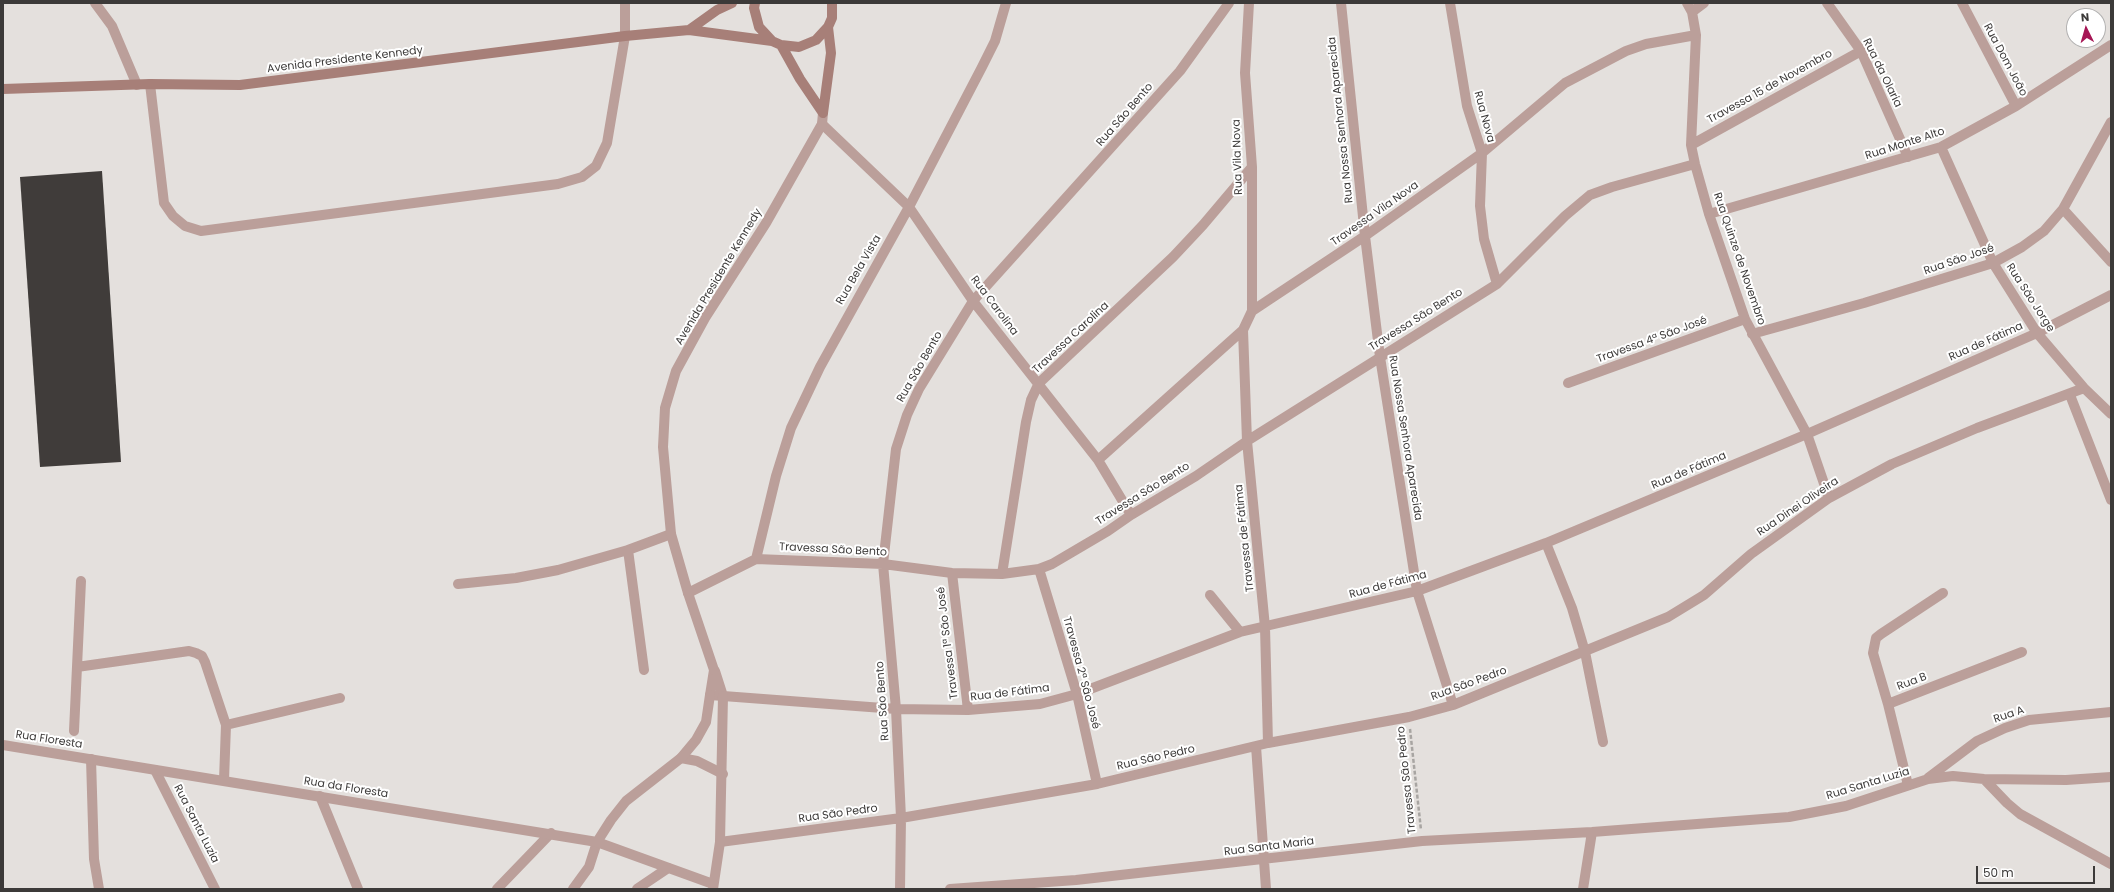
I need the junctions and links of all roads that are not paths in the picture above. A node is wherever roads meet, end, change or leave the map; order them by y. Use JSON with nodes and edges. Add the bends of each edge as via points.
{"nodes":[{"id":1,"x":95,"y":3,"type":"edge"},
{"id":2,"x":625,"y":3,"type":"edge"},
{"id":3,"x":732,"y":3,"type":"edge"},
{"id":4,"x":755,"y":3,"type":"edge"},
{"id":5,"x":832,"y":3,"type":"edge"},
{"id":6,"x":1006,"y":3,"type":"edge"},
{"id":7,"x":1229,"y":3,"type":"edge"},
{"id":8,"x":1249,"y":3,"type":"edge"},
{"id":9,"x":1341,"y":3,"type":"edge"},
{"id":10,"x":1450,"y":3,"type":"edge"},
{"id":11,"x":1704,"y":3,"type":"edge"},
{"id":12,"x":1827,"y":3,"type":"edge"},
{"id":13,"x":1962,"y":3,"type":"edge"},
{"id":14,"x":1690,"y":7,"type":"edge"},
{"id":15,"x":828,"y":27,"type":"junction"},
{"id":16,"x":689,"y":30,"type":"junction"},
{"id":17,"x":1696,"y":35,"type":"junction"},
{"id":18,"x":626,"y":36,"type":"junction"},
{"id":19,"x":777,"y":43,"type":"junction"},
{"id":20,"x":2111,"y":45,"type":"edge"},
{"id":21,"x":1861,"y":51,"type":"junction"},
{"id":22,"x":150,"y":84,"type":"junction"},
{"id":23,"x":137,"y":85,"type":"junction"},
{"id":24,"x":3,"y":89,"type":"edge"},
{"id":25,"x":2016,"y":106,"type":"junction"},
{"id":26,"x":823,"y":114,"type":"junction"},
{"id":27,"x":2111,"y":122,"type":"edge"},
{"id":28,"x":822,"y":124,"type":"junction"},
{"id":29,"x":1691,"y":144,"type":"junction"},
{"id":30,"x":1941,"y":147,"type":"junction"},
{"id":31,"x":1482,"y":153,"type":"junction"},
{"id":32,"x":1908,"y":157,"type":"junction"},
{"id":33,"x":1695,"y":164,"type":"junction"},
{"id":34,"x":1252,"y":167,"type":"junction"},
{"id":35,"x":909,"y":207,"type":"junction"},
{"id":36,"x":2063,"y":209,"type":"junction"},
{"id":37,"x":1709,"y":214,"type":"junction"},
{"id":38,"x":1364,"y":236,"type":"junction"},
{"id":39,"x":2111,"y":262,"type":"edge"},
{"id":40,"x":1993,"y":263,"type":"junction"},
{"id":41,"x":1497,"y":284,"type":"junction"},
{"id":42,"x":2111,"y":295,"type":"edge"},
{"id":43,"x":974,"y":301,"type":"junction"},
{"id":44,"x":1252,"y":311,"type":"junction"},
{"id":45,"x":1745,"y":320,"type":"junction"},
{"id":46,"x":1243,"y":330,"type":"junction"},
{"id":47,"x":2037,"y":333,"type":"junction"},
{"id":48,"x":1752,"y":334,"type":"junction"},
{"id":49,"x":1380,"y":357,"type":"junction"},
{"id":50,"x":1039,"y":383,"type":"junction"},
{"id":51,"x":1568,"y":384,"type":"dead end"},
{"id":52,"x":2084,"y":388,"type":"junction"},
{"id":53,"x":2070,"y":395,"type":"junction"},
{"id":54,"x":2111,"y":414,"type":"edge"},
{"id":55,"x":1807,"y":434,"type":"junction"},
{"id":56,"x":1247,"y":441,"type":"junction"},
{"id":57,"x":1098,"y":460,"type":"junction"},
{"id":58,"x":1829,"y":498,"type":"junction"},
{"id":59,"x":2111,"y":500,"type":"edge"},
{"id":60,"x":1131,"y":515,"type":"junction"},
{"id":61,"x":671,"y":534,"type":"junction"},
{"id":62,"x":1546,"y":543,"type":"junction"},
{"id":63,"x":628,"y":550,"type":"junction"},
{"id":64,"x":756,"y":559,"type":"junction"},
{"id":65,"x":883,"y":564,"type":"junction"},
{"id":66,"x":1039,"y":569,"type":"junction"},
{"id":67,"x":952,"y":573,"type":"junction"},
{"id":68,"x":1002,"y":574,"type":"junction"},
{"id":69,"x":81,"y":581,"type":"dead end"},
{"id":70,"x":458,"y":584,"type":"dead end"},
{"id":71,"x":1417,"y":591,"type":"junction"},
{"id":72,"x":688,"y":593,"type":"junction"},
{"id":73,"x":1942,"y":593,"type":"dead end"},
{"id":74,"x":1210,"y":595,"type":"dead end"},
{"id":75,"x":1266,"y":628,"type":"junction"},
{"id":76,"x":1240,"y":632,"type":"junction"},
{"id":77,"x":1585,"y":652,"type":"junction"},
{"id":78,"x":2022,"y":652,"type":"dead end"},
{"id":79,"x":77,"y":667,"type":"junction"},
{"id":80,"x":644,"y":670,"type":"dead end"},
{"id":81,"x":714,"y":670,"type":"junction"},
{"id":82,"x":1077,"y":694,"type":"junction"},
{"id":83,"x":710,"y":695,"type":"junction"},
{"id":84,"x":723,"y":696,"type":"junction"},
{"id":85,"x":340,"y":698,"type":"dead end"},
{"id":86,"x":1888,"y":704,"type":"junction"},
{"id":87,"x":1453,"y":705,"type":"junction"},
{"id":88,"x":896,"y":708,"type":"junction"},
{"id":89,"x":968,"y":710,"type":"junction"},
{"id":90,"x":2111,"y":712,"type":"edge"},
{"id":91,"x":226,"y":724,"type":"junction"},
{"id":92,"x":74,"y":732,"type":"dead end"},
{"id":93,"x":1603,"y":742,"type":"dead end"},
{"id":94,"x":1268,"y":743,"type":"junction"},
{"id":95,"x":3,"y":745,"type":"edge"},
{"id":96,"x":1256,"y":746,"type":"junction"},
{"id":97,"x":681,"y":758,"type":"junction"},
{"id":98,"x":91,"y":759,"type":"junction"},
{"id":99,"x":155,"y":770,"type":"junction"},
{"id":100,"x":723,"y":774,"type":"junction"},
{"id":101,"x":2111,"y":777,"type":"edge"},
{"id":102,"x":1928,"y":779,"type":"junction"},
{"id":103,"x":224,"y":780,"type":"junction"},
{"id":104,"x":1984,"y":780,"type":"junction"},
{"id":105,"x":1097,"y":784,"type":"junction"},
{"id":106,"x":1908,"y":785,"type":"junction"},
{"id":107,"x":320,"y":796,"type":"junction"},
{"id":108,"x":901,"y":818,"type":"junction"},
{"id":109,"x":1592,"y":832,"type":"junction"},
{"id":110,"x":551,"y":833,"type":"junction"},
{"id":111,"x":598,"y":842,"type":"junction"},
{"id":112,"x":720,"y":842,"type":"junction"},
{"id":113,"x":1264,"y":860,"type":"junction"},
{"id":114,"x":2111,"y":864,"type":"edge"},
{"id":115,"x":668,"y":868,"type":"junction"},
{"id":116,"x":1076,"y":885,"type":"edge"},
{"id":117,"x":713,"y":886,"type":"edge"},
{"id":118,"x":99,"y":889,"type":"edge"},
{"id":119,"x":215,"y":889,"type":"edge"},
{"id":120,"x":358,"y":889,"type":"edge"},
{"id":121,"x":497,"y":889,"type":"edge"},
{"id":122,"x":573,"y":889,"type":"edge"},
{"id":123,"x":637,"y":889,"type":"edge"},
{"id":124,"x":900,"y":889,"type":"edge"},
{"id":125,"x":950,"y":889,"type":"edge"},
{"id":126,"x":1266,"y":889,"type":"edge"},
{"id":127,"x":1583,"y":889,"type":"edge"}],
"edges":[{"from":1,"to":23,"type":"street","via":[[112,26]]},
{"from":2,"to":18,"type":"street"},
{"from":3,"to":16,"type":"main road","via":[[717,10]]},
{"from":4,"to":19,"type":"main road","via":[[759,27]]},
{"from":5,"to":15,"type":"main road","name":"Avenida Presidente Kennedy","via":[[832,18]]},
{"from":6,"to":35,"type":"street","name":"Rua Bela Vista","via":[[988,54]]},
{"from":7,"to":43,"type":"street","name":"Rua São Bento","via":[[1180,71]]},
{"from":8,"to":34,"type":"street","name":"Rua Vila Nova","via":[[1245,73]]},
{"from":9,"to":38,"type":"street","name":"Rua Nossa Senhora Aparecida"},
{"from":10,"to":31,"type":"street","name":"Rua Nova","via":[[1467,106]]},
{"from":11,"to":14,"type":"street"},
{"from":12,"to":21,"type":"street","name":"Rua da Olaria"},
{"from":13,"to":25,"type":"street","name":"Rua Dom João"},
{"from":14,"to":17,"type":"street","name":"Rua Quinze de Novembro"},
{"from":15,"to":19,"type":"main road","name":"Avenida Presidente Kennedy","via":[[816,40],[799,47]]},
{"from":15,"to":26,"type":"main road","name":"Avenida Presidente Kennedy","via":[[831,53]]},
{"from":16,"to":18,"type":"main road","name":"Avenida Presidente Kennedy"},
{"from":16,"to":19,"type":"main road","name":"Avenida Presidente Kennedy"},
{"from":17,"to":29,"type":"street","name":"Rua Quinze de Novembro"},
{"from":17,"to":31,"type":"street","name":"Travessa Vila Nova","via":[[1646,44],[1626,51],[1565,83]]},
{"from":18,"to":22,"type":"main road","name":"Avenida Presidente Kennedy","via":[[240,85]]},
{"from":18,"to":22,"type":"street","via":[[607,143],[596,166],[582,177],[558,184],[201,231],[185,226],[173,216],[164,203]]},
{"from":19,"to":26,"type":"main road"},
{"from":20,"to":25,"type":"street","name":"Rua Monte Alto"},
{"from":21,"to":29,"type":"street","name":"Travessa 15 de Novembro"},
{"from":21,"to":32,"type":"street","name":"Rua da Olaria"},
{"from":22,"to":23,"type":"main road","name":"Avenida Presidente Kennedy"},
{"from":23,"to":24,"type":"main road","name":"Avenida Presidente Kennedy"},
{"from":25,"to":30,"type":"street","name":"Rua Monte Alto"},
{"from":26,"to":28,"type":"street","name":"Avenida Presidente Kennedy"},
{"from":27,"to":36,"type":"street","name":"Rua São José"},
{"from":28,"to":35,"type":"street","name":"Rua Carolina"},
{"from":28,"to":61,"type":"street","name":"Avenida Presidente Kennedy","via":[[766,222],[705,318],[676,371],[665,408],[663,447]]},
{"from":29,"to":33,"type":"street","name":"Rua Quinze de Novembro"},
{"from":30,"to":32,"type":"street","name":"Rua Monte Alto"},
{"from":30,"to":40,"type":"street","name":"Rua São Jorge"},
{"from":31,"to":38,"type":"street","name":"Travessa Vila Nova"},
{"from":31,"to":41,"type":"street","name":"Rua Nova","via":[[1481,213],[1484,239]]},
{"from":32,"to":37,"type":"street","name":"Rua Monte Alto"},
{"from":33,"to":37,"type":"street","name":"Rua Quinze de Novembro"},
{"from":33,"to":41,"type":"street","via":[[1590,195],[1565,216]]},
{"from":34,"to":44,"type":"street","name":"Rua Vila Nova"},
{"from":34,"to":50,"type":"street","name":"Travessa Carolina","via":[[1204,225],[1173,257]]},
{"from":35,"to":43,"type":"street","name":"Rua Carolina"},
{"from":35,"to":64,"type":"street","name":"Rua Bela Vista","via":[[820,367],[791,428],[776,476]]},
{"from":36,"to":39,"type":"street"},
{"from":36,"to":40,"type":"street","name":"Rua São José","via":[[2044,230],[2022,247]]},
{"from":37,"to":45,"type":"street","name":"Rua Quinze de Novembro"},
{"from":38,"to":44,"type":"street","name":"Travessa Vila Nova"},
{"from":38,"to":49,"type":"street","name":"Rua Nossa Senhora Aparecida"},
{"from":40,"to":47,"type":"street","name":"Rua São Jorge"},
{"from":40,"to":48,"type":"street","name":"Rua São José","via":[[1864,304]]},
{"from":41,"to":49,"type":"street","name":"Travessa São Bento"},
{"from":42,"to":47,"type":"street","name":"Rua de Fátima"},
{"from":43,"to":50,"type":"street","name":"Rua Carolina"},
{"from":43,"to":65,"type":"street","name":"Rua São Bento","via":[[919,389],[907,415],[896,449]]},
{"from":44,"to":46,"type":"street"},
{"from":45,"to":48,"type":"street","name":"Rua Quinze de Novembro"},
{"from":45,"to":51,"type":"street","name":"Travessa 4ª São José"},
{"from":46,"to":56,"type":"street","name":"Travessa de Fátima"},
{"from":46,"to":57,"type":"street"},
{"from":47,"to":52,"type":"street","name":"Rua São Jorge"},
{"from":47,"to":55,"type":"street","name":"Rua de Fátima"},
{"from":48,"to":55,"type":"street","name":"Rua Quinze de Novembro"},
{"from":49,"to":56,"type":"street","name":"Travessa São Bento"},
{"from":49,"to":71,"type":"street","name":"Rua Nossa Senhora Aparecida"},
{"from":50,"to":57,"type":"street","name":"Rua Carolina"},
{"from":50,"to":68,"type":"street","name":"Travessa Carolina","via":[[1031,400],[1026,422]]},
{"from":52,"to":53,"type":"street","name":"Rua Dinei Oliveira"},
{"from":52,"to":54,"type":"street","name":"Rua São Jorge"},
{"from":53,"to":58,"type":"street","name":"Rua Dinei Oliveira","via":[[1977,428],[1892,464]]},
{"from":53,"to":59,"type":"street"},
{"from":55,"to":58,"type":"street","name":"Rua Quinze de Novembro"},
{"from":55,"to":62,"type":"street","name":"Rua de Fátima"},
{"from":56,"to":60,"type":"street","name":"Travessa São Bento","via":[[1196,476]]},
{"from":56,"to":75,"type":"street","name":"Travessa de Fátima"},
{"from":57,"to":60,"type":"street","name":"Rua Carolina"},
{"from":58,"to":77,"type":"street","name":"Rua Dinei Oliveira","via":[[1751,554],[1704,595],[1668,618]]},
{"from":60,"to":66,"type":"street","name":"Travessa São Bento","via":[[1052,564]]},
{"from":61,"to":63,"type":"street"},
{"from":61,"to":72,"type":"street","name":"Avenida Presidente Kennedy"},
{"from":62,"to":71,"type":"street","name":"Rua de Fátima"},
{"from":62,"to":77,"type":"street","via":[[1572,608]]},
{"from":63,"to":70,"type":"street","via":[[558,570],[516,578]]},
{"from":63,"to":80,"type":"street"},
{"from":64,"to":65,"type":"street","name":"Travessa São Bento"},
{"from":64,"to":72,"type":"street"},
{"from":65,"to":67,"type":"street","name":"Travessa São Bento"},
{"from":65,"to":88,"type":"street","name":"Rua São Bento"},
{"from":66,"to":68,"type":"street","name":"Travessa São Bento"},
{"from":66,"to":82,"type":"street","name":"Travessa 2ª São José"},
{"from":67,"to":68,"type":"street","name":"Travessa São Bento"},
{"from":67,"to":89,"type":"street","name":"Travessa 1ª São José"},
{"from":69,"to":79,"type":"street"},
{"from":71,"to":75,"type":"street","name":"Rua de Fátima"},
{"from":71,"to":87,"type":"street","name":"Rua Nossa Senhora Aparecida"},
{"from":72,"to":81,"type":"street","name":"Avenida Presidente Kennedy"},
{"from":73,"to":86,"type":"street","via":[[1876,638],[1873,653]]},
{"from":74,"to":76,"type":"street"},
{"from":75,"to":76,"type":"street","name":"Rua de Fátima"},
{"from":75,"to":94,"type":"street","name":"Travessa de Fátima"},
{"from":76,"to":82,"type":"street","name":"Rua de Fátima"},
{"from":77,"to":87,"type":"street","name":"Rua São Pedro"},
{"from":77,"to":93,"type":"street"},
{"from":78,"to":86,"type":"street","name":"Rua B"},
{"from":79,"to":91,"type":"street","via":[[189,651],[196,653],[205,662]]},
{"from":79,"to":92,"type":"street"},
{"from":81,"to":83,"type":"street","name":"Avenida Presidente Kennedy"},
{"from":81,"to":84,"type":"street","name":"Avenida Presidente Kennedy"},
{"from":82,"to":89,"type":"street","name":"Rua de Fátima","via":[[1040,704]]},
{"from":82,"to":105,"type":"street","name":"Travessa 2ª São José"},
{"from":83,"to":84,"type":"street","name":"Rua de Fátima"},
{"from":83,"to":97,"type":"street","name":"Avenida Presidente Kennedy","via":[[706,722],[696,740]]},
{"from":84,"to":88,"type":"street","name":"Rua de Fátima"},
{"from":84,"to":100,"type":"street","name":"Avenida Presidente Kennedy"},
{"from":85,"to":91,"type":"street"},
{"from":86,"to":106,"type":"street","name":"Rua B"},
{"from":87,"to":94,"type":"street","name":"Rua São Pedro","via":[[1409,717]]},
{"from":88,"to":89,"type":"street","name":"Rua de Fátima"},
{"from":88,"to":108,"type":"street","name":"Rua São Bento"},
{"from":90,"to":102,"type":"street","name":"Rua A","via":[[2029,720],[2005,728],[1977,741]]},
{"from":91,"to":103,"type":"street"},
{"from":94,"to":96,"type":"street","name":"Rua São Pedro"},
{"from":95,"to":98,"type":"street","name":"Rua Floresta"},
{"from":96,"to":105,"type":"street","name":"Rua São Pedro"},
{"from":96,"to":113,"type":"street"},
{"from":97,"to":100,"type":"street","via":[[697,761]]},
{"from":97,"to":111,"type":"street","name":"Avenida Presidente Kennedy","via":[[626,801],[610,820]]},
{"from":98,"to":99,"type":"street","name":"Rua da Floresta"},
{"from":98,"to":118,"type":"street","via":[[94,859]]},
{"from":99,"to":103,"type":"street","name":"Rua da Floresta"},
{"from":99,"to":119,"type":"street","name":"Rua Santa Luzia"},
{"from":100,"to":112,"type":"street","name":"Avenida Presidente Kennedy"},
{"from":101,"to":104,"type":"street","name":"Rua Santa Luzia"},
{"from":102,"to":104,"type":"street","name":"Rua Santa Luzia","via":[[1953,776]]},
{"from":102,"to":106,"type":"street","name":"Rua Santa Luzia"},
{"from":103,"to":107,"type":"street","name":"Rua da Floresta"},
{"from":104,"to":114,"type":"street","via":[[2020,814]]},
{"from":105,"to":108,"type":"street","name":"Rua São Pedro"},
{"from":106,"to":109,"type":"street","name":"Rua Santa Luzia","via":[[1846,806],[1789,817]]},
{"from":107,"to":110,"type":"street","name":"Rua da Floresta"},
{"from":107,"to":120,"type":"street"},
{"from":108,"to":112,"type":"street","name":"Rua São Pedro"},
{"from":108,"to":124,"type":"street","name":"Rua São Bento"},
{"from":109,"to":113,"type":"street","name":"Rua Santa Maria","via":[[1422,841]]},
{"from":109,"to":127,"type":"street"},
{"from":110,"to":111,"type":"street","name":"Rua da Floresta"},
{"from":110,"to":121,"type":"street"},
{"from":111,"to":115,"type":"street","name":"Rua da Floresta"},
{"from":111,"to":122,"type":"street","name":"Avenida Presidente Kennedy","via":[[589,867]]},
{"from":112,"to":117,"type":"street","name":"Avenida Presidente Kennedy"},
{"from":113,"to":116,"type":"street","name":"Rua Santa Maria"},
{"from":113,"to":126,"type":"street"},
{"from":115,"to":117,"type":"street","name":"Rua da Floresta"},
{"from":115,"to":123,"type":"street"},
{"from":116,"to":125,"type":"street","name":"Rua Santa Maria"}]}
